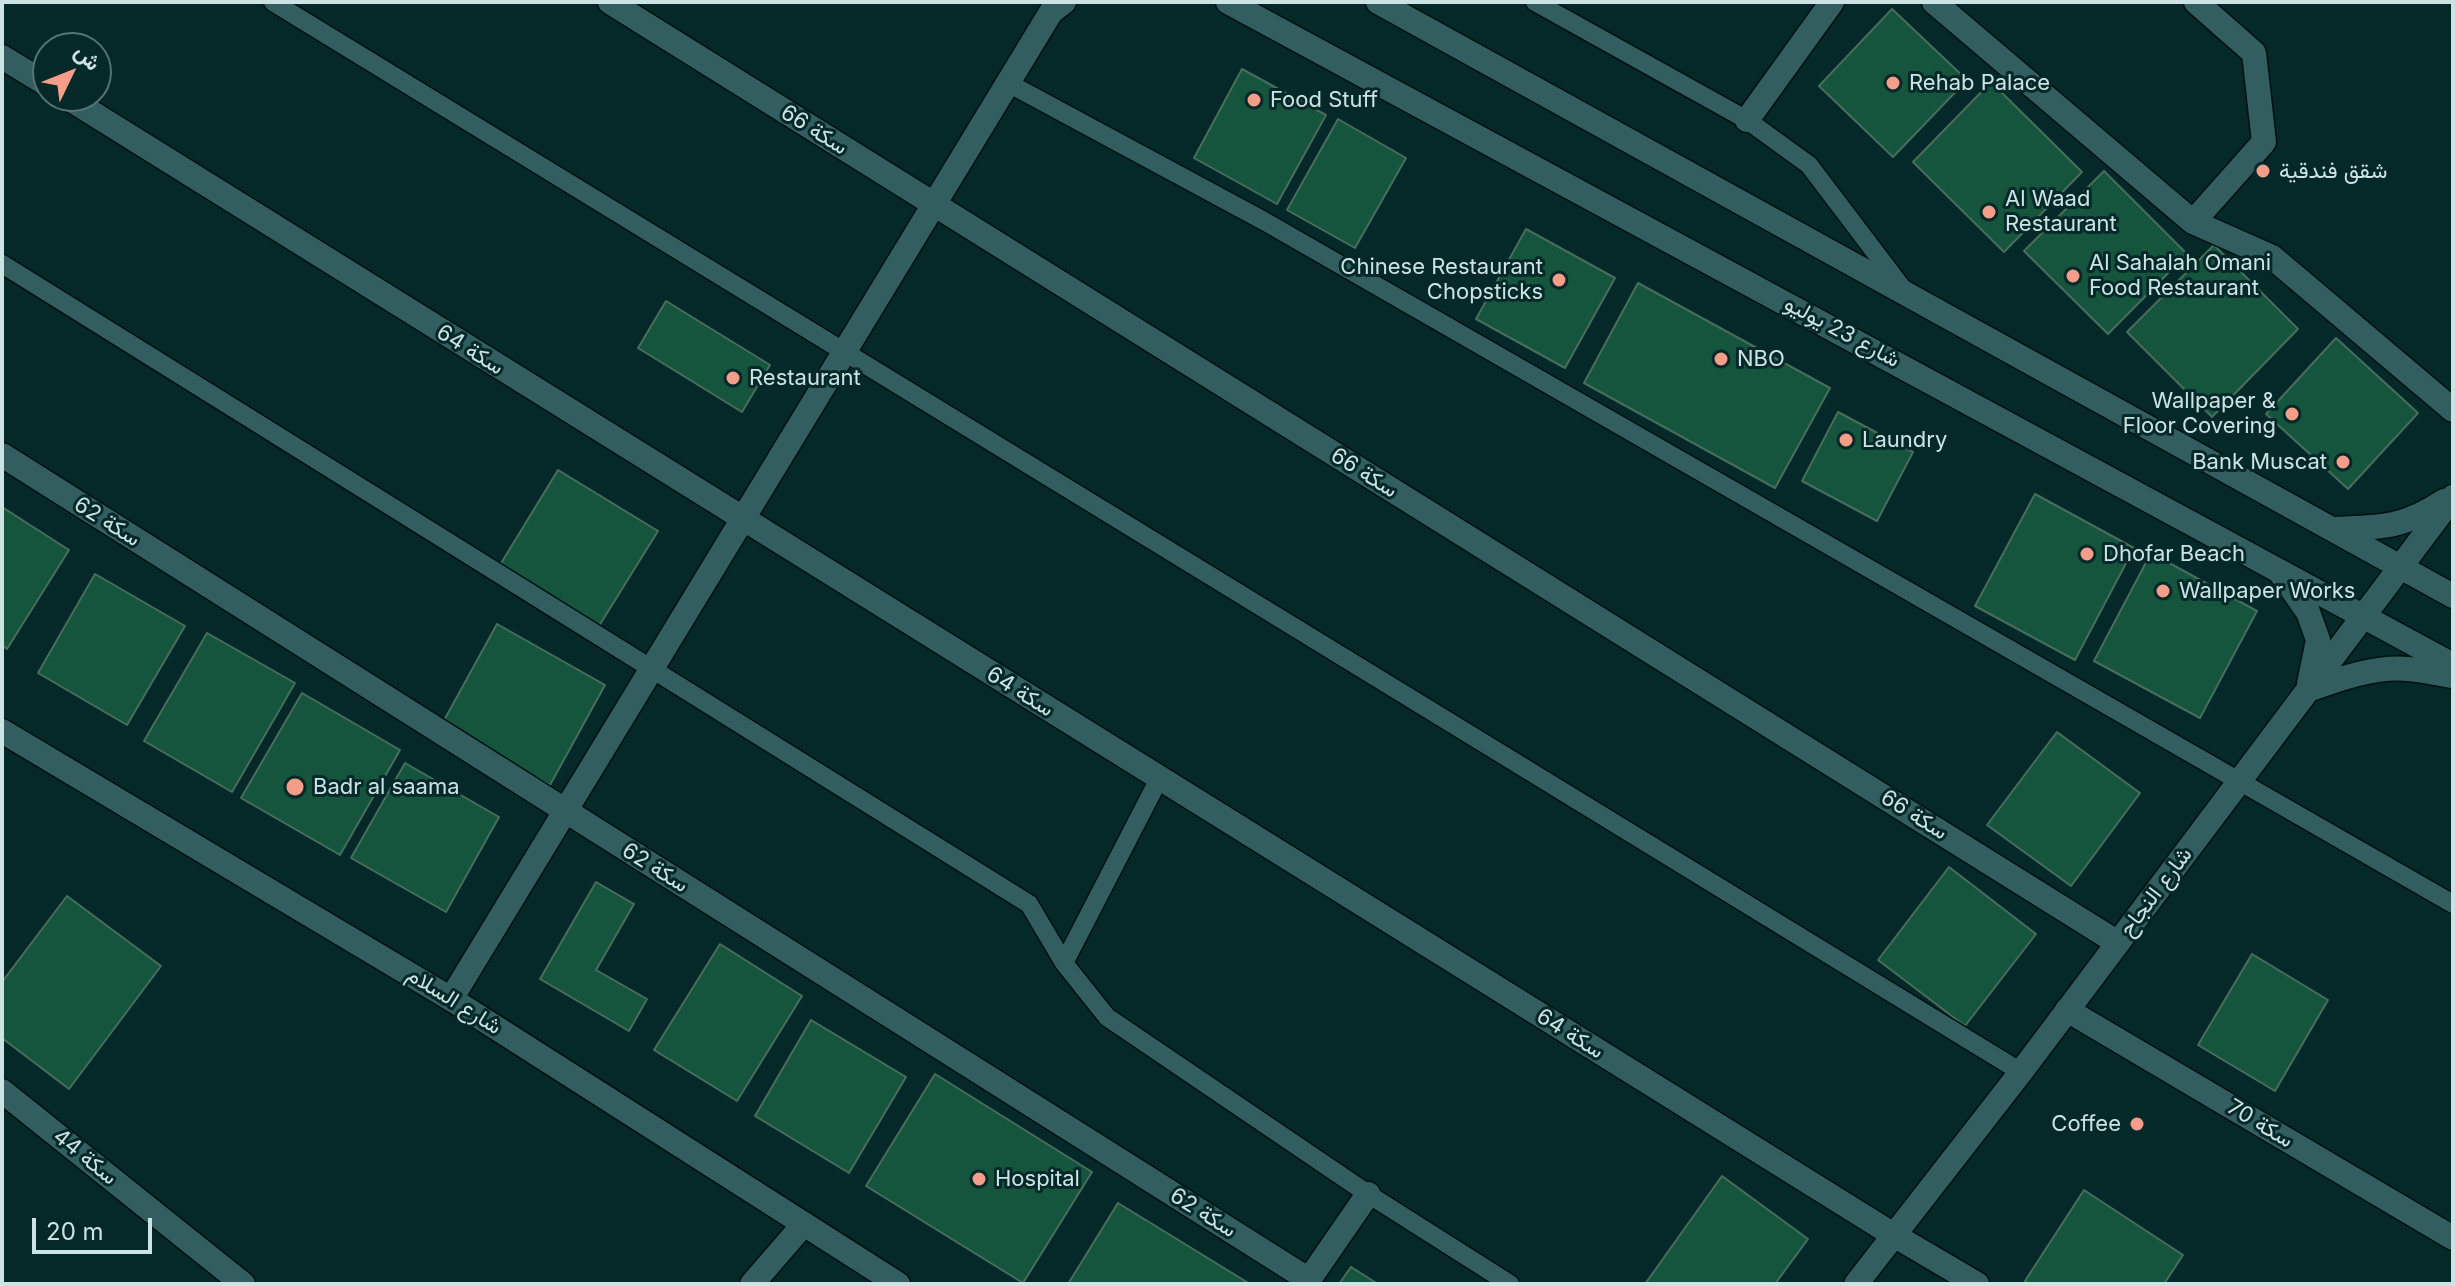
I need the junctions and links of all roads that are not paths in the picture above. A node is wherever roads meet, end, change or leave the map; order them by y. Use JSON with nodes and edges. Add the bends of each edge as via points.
{"nodes":[{"id":1,"x":273,"y":2,"type":"edge"},
{"id":2,"x":610,"y":2,"type":"edge"},
{"id":3,"x":1228,"y":2,"type":"edge"},
{"id":4,"x":1378,"y":2,"type":"edge"},
{"id":5,"x":1535,"y":2,"type":"edge"},
{"id":6,"x":1832,"y":2,"type":"edge"},
{"id":7,"x":1934,"y":2,"type":"edge"},
{"id":8,"x":2196,"y":2,"type":"edge"},
{"id":9,"x":1056,"y":5,"type":"edge"},
{"id":10,"x":2,"y":57,"type":"edge"},
{"id":11,"x":32,"y":75,"type":"edge"},
{"id":12,"x":1008,"y":83,"type":"junction"},
{"id":13,"x":91,"y":112,"type":"edge"},
{"id":14,"x":1747,"y":120,"type":"junction"},
{"id":15,"x":934,"y":205,"type":"junction"},
{"id":16,"x":2193,"y":222,"type":"junction"},
{"id":17,"x":2,"y":264,"type":"edge"},
{"id":18,"x":1909,"y":297,"type":"junction"},
{"id":19,"x":844,"y":352,"type":"junction"},
{"id":20,"x":2453,"y":410,"type":"edge"},
{"id":21,"x":2,"y":455,"type":"edge"},
{"id":22,"x":2453,"y":496,"type":"edge"},
{"id":23,"x":742,"y":520,"type":"junction"},
{"id":24,"x":2331,"y":529,"type":"junction"},
{"id":25,"x":2276,"y":567,"type":"junction"},
{"id":26,"x":2401,"y":567,"type":"junction"},
{"id":27,"x":2453,"y":596,"type":"edge"},
{"id":28,"x":2364,"y":616,"type":"junction"},
{"id":29,"x":2453,"y":665,"type":"edge"},
{"id":30,"x":652,"y":669,"type":"junction"},
{"id":31,"x":2453,"y":676,"type":"edge"},
{"id":32,"x":2308,"y":690,"type":"junction"},
{"id":33,"x":2,"y":731,"type":"edge"},
{"id":34,"x":1159,"y":779,"type":"junction"},
{"id":35,"x":2240,"y":781,"type":"junction"},
{"id":36,"x":565,"y":811,"type":"junction"},
{"id":37,"x":2453,"y":904,"type":"edge"},
{"id":38,"x":2118,"y":943,"type":"junction"},
{"id":39,"x":1064,"y":963,"type":"junction"},
{"id":40,"x":451,"y":999,"type":"junction"},
{"id":41,"x":2067,"y":1010,"type":"junction"},
{"id":42,"x":2021,"y":1072,"type":"junction"},
{"id":43,"x":2,"y":1091,"type":"edge"},
{"id":44,"x":1368,"y":1194,"type":"junction"},
{"id":45,"x":804,"y":1224,"type":"junction"},
{"id":46,"x":1892,"y":1234,"type":"junction"},
{"id":47,"x":2453,"y":1238,"type":"edge"},
{"id":48,"x":1307,"y":1282,"type":"edge"},
{"id":49,"x":243,"y":1284,"type":"edge"},
{"id":50,"x":752,"y":1284,"type":"edge"},
{"id":51,"x":898,"y":1284,"type":"edge"},
{"id":52,"x":1510,"y":1284,"type":"edge"},
{"id":53,"x":1856,"y":1284,"type":"edge"},
{"id":54,"x":1977,"y":1284,"type":"edge"}],
"edges":[{"from":1,"to":19,"type":"lane"},
{"from":2,"to":15,"type":"street","name":"سكة 66"},
{"from":3,"to":25,"type":"street","name":"شارع 23 يوليو"},
{"from":4,"to":18,"type":"street"},
{"from":5,"to":14,"type":"lane"},
{"from":6,"to":14,"type":"street"},
{"from":7,"to":16,"type":"street"},
{"from":8,"to":16,"type":"street","via":[[2254,53],[2264,142]]},
{"from":9,"to":12,"type":"street"},
{"from":10,"to":11,"type":"street"},
{"from":12,"to":15,"type":"street"},
{"from":12,"to":35,"type":"lane","via":[[1278,229]]},
{"from":13,"to":23,"type":"street","name":"سكة 64"},
{"from":14,"to":18,"type":"lane","via":[[1809,165]]},
{"from":15,"to":19,"type":"street"},
{"from":15,"to":38,"type":"street","name":"سكة 66"},
{"from":16,"to":20,"type":"street","via":[[2272,257]]},
{"from":17,"to":30,"type":"lane"},
{"from":18,"to":24,"type":"street"},
{"from":19,"to":23,"type":"street"},
{"from":19,"to":42,"type":"lane"},
{"from":21,"to":36,"type":"street","name":"سكة 62"},
{"from":22,"to":24,"type":"street","via":[[2407,521]]},
{"from":22,"to":26,"type":"street","name":"شارع النجاح"},
{"from":23,"to":30,"type":"street"},
{"from":23,"to":34,"type":"street","name":"سكة 64"},
{"from":24,"to":26,"type":"street"},
{"from":25,"to":28,"type":"street","name":"شارع 23 يوليو"},
{"from":25,"to":32,"type":"street","via":[[2308,612],[2318,640]]},
{"from":26,"to":27,"type":"street"},
{"from":26,"to":28,"type":"street","name":"شارع النجاح"},
{"from":28,"to":29,"type":"street","name":"شارع 23 يوليو"},
{"from":28,"to":32,"type":"street","name":"شارع النجاح"},
{"from":30,"to":36,"type":"street"},
{"from":30,"to":39,"type":"lane","via":[[1029,904]]},
{"from":31,"to":32,"type":"street","via":[[2406,668],[2346,677]]},
{"from":32,"to":35,"type":"street","name":"شارع النجاح"},
{"from":33,"to":40,"type":"street","name":"شارع السلام"},
{"from":34,"to":39,"type":"lane"},
{"from":34,"to":46,"type":"street","name":"سكة 64"},
{"from":35,"to":37,"type":"lane"},
{"from":35,"to":38,"type":"street","name":"شارع النجاح"},
{"from":36,"to":40,"type":"street"},
{"from":36,"to":48,"type":"street","name":"سكة 62"},
{"from":38,"to":41,"type":"street","name":"شارع النجاح"},
{"from":39,"to":44,"type":"lane","via":[[1107,1017]]},
{"from":40,"to":45,"type":"street","name":"شارع السلام"},
{"from":41,"to":42,"type":"street","name":"شارع النجاح"},
{"from":41,"to":47,"type":"street","name":"سكة 70"},
{"from":42,"to":46,"type":"street","name":"شارع النجاح"},
{"from":43,"to":49,"type":"street","name":"سكة 44"},
{"from":44,"to":48,"type":"street"},
{"from":44,"to":52,"type":"lane"},
{"from":45,"to":50,"type":"street"},
{"from":45,"to":51,"type":"street","name":"شارع السلام"},
{"from":46,"to":53,"type":"street","name":"شارع النجاح"},
{"from":46,"to":54,"type":"street","name":"سكة 64"}]}
